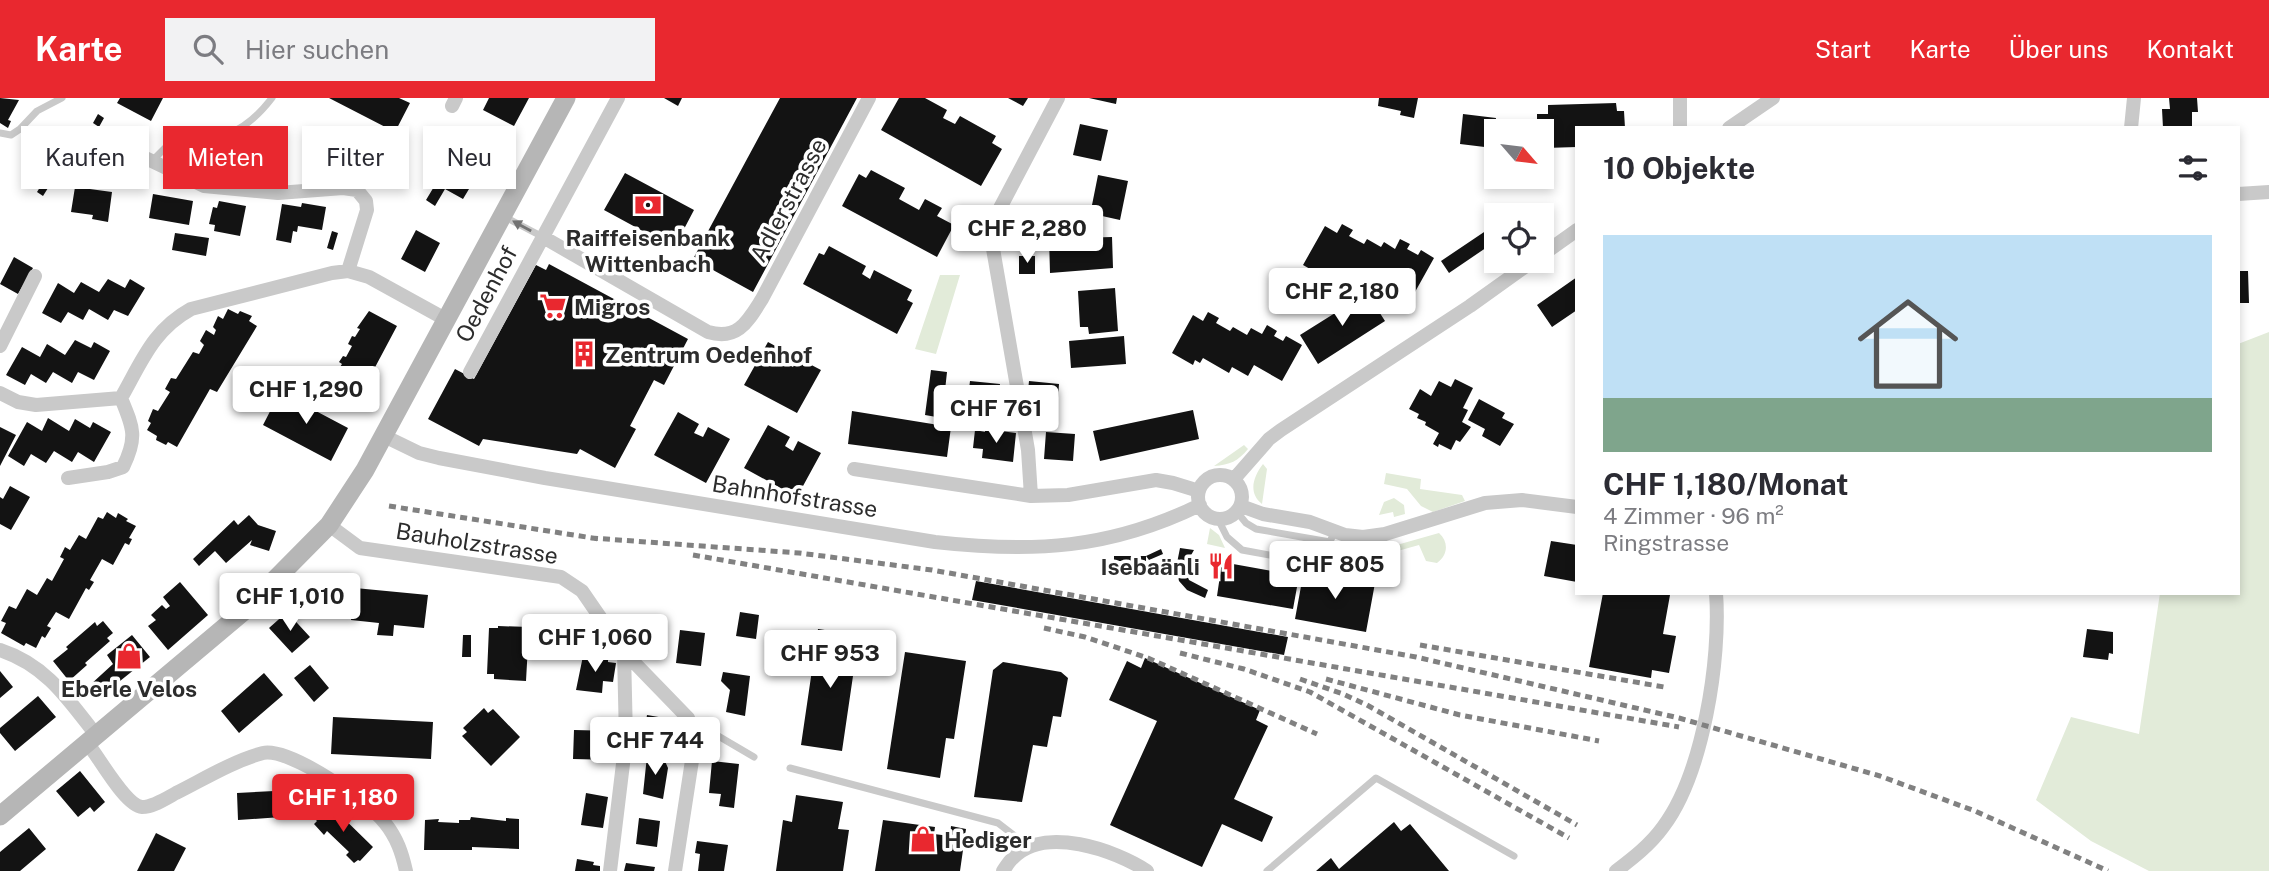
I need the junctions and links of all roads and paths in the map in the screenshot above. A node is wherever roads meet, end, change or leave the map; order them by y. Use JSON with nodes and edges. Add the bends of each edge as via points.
{"nodes":[{"id":1,"x":62,"y":98,"type":"edge"},
{"id":2,"x":272,"y":98,"type":"edge"},
{"id":3,"x":566,"y":98,"type":"edge"},
{"id":4,"x":618,"y":98,"type":"edge"},
{"id":5,"x":869,"y":98,"type":"edge"},
{"id":6,"x":1058,"y":98,"type":"edge"},
{"id":7,"x":1680,"y":98,"type":"edge"},
{"id":8,"x":1773,"y":98,"type":"edge"},
{"id":9,"x":2134,"y":98,"type":"edge"},
{"id":10,"x":1680,"y":126,"type":"edge"},
{"id":11,"x":1732,"y":126,"type":"edge"},
{"id":12,"x":2131,"y":126,"type":"edge"},
{"id":13,"x":0,"y":133,"type":"edge"},
{"id":14,"x":149,"y":160,"type":"edge"},
{"id":15,"x":152,"y":162,"type":"junction"},
{"id":16,"x":2269,"y":191,"type":"edge"},
{"id":17,"x":2240,"y":194,"type":"edge"},
{"id":18,"x":502,"y":215,"type":"junction"},
{"id":19,"x":1575,"y":231,"type":"edge"},
{"id":20,"x":543,"y":237,"type":"junction"},
{"id":21,"x":1554,"y":246,"type":"edge"},
{"id":22,"x":348,"y":271,"type":"junction"},
{"id":23,"x":1516,"y":273,"type":"edge"},
{"id":24,"x":35,"y":276,"type":"dead end"},
{"id":25,"x":447,"y":320,"type":"junction"},
{"id":26,"x":0,"y":346,"type":"edge"},
{"id":27,"x":470,"y":372,"type":"dead end"},
{"id":28,"x":0,"y":393,"type":"edge"},
{"id":29,"x":121,"y":398,"type":"junction"},
{"id":30,"x":384,"y":436,"type":"junction"},
{"id":31,"x":854,"y":469,"type":"dead end"},
{"id":32,"x":68,"y":478,"type":"dead end"},
{"id":33,"x":1234,"y":479,"type":"junction"},
{"id":34,"x":1031,"y":496,"type":"junction"},
{"id":35,"x":1199,"y":498,"type":"junction"},
{"id":36,"x":1575,"y":507,"type":"edge"},
{"id":37,"x":1239,"y":509,"type":"junction"},
{"id":38,"x":1218,"y":519,"type":"junction"},
{"id":39,"x":329,"y":525,"type":"junction"},
{"id":40,"x":1332,"y":536,"type":"junction"},
{"id":41,"x":1716,"y":595,"type":"edge"},
{"id":42,"x":0,"y":650,"type":"edge"},
{"id":43,"x":624,"y":652,"type":"junction"},
{"id":44,"x":688,"y":718,"type":"junction"},
{"id":45,"x":92,"y":739,"type":"junction"},
{"id":46,"x":754,"y":757,"type":"dead end"},
{"id":47,"x":790,"y":768,"type":"dead end"},
{"id":48,"x":0,"y":816,"type":"edge"},
{"id":49,"x":1025,"y":849,"type":"junction"},
{"id":50,"x":1514,"y":856,"type":"dead end"},
{"id":51,"x":406,"y":871,"type":"edge"},
{"id":52,"x":610,"y":871,"type":"edge"},
{"id":53,"x":674,"y":871,"type":"edge"},
{"id":54,"x":1003,"y":871,"type":"edge"},
{"id":55,"x":1147,"y":871,"type":"edge"},
{"id":56,"x":1268,"y":871,"type":"edge"},
{"id":57,"x":1616,"y":871,"type":"edge"}],
"edges":[{"from":1,"to":13,"type":"lane","via":[[37,111],[11,135]]},
{"from":2,"to":15,"type":"lane","via":[[246,126],[207,140],[172,141]]},
{"from":3,"to":18,"type":"main road"},
{"from":4,"to":20,"type":"street","name":"Oedenhof"},
{"from":5,"to":20,"type":"street","name":"Adlerstrasse","via":[[752,314],[731,334],[708,332]]},
{"from":6,"to":34,"type":"street","via":[[993,225]]},
{"from":7,"to":10,"type":"street"},
{"from":8,"to":11,"type":"street"},
{"from":9,"to":12,"type":"street"},
{"from":14,"to":15,"type":"street"},
{"from":15,"to":22,"type":"street","via":[[204,186],[256,193],[357,190],[367,210]]},
{"from":16,"to":17,"type":"street"},
{"from":20,"to":18,"type":"lane","one_way":true},
{"from":18,"to":25,"type":"main road"},
{"from":19,"to":21,"type":"street"},
{"from":20,"to":27,"type":"street","name":"Oedenhof"},
{"from":22,"to":25,"type":"street","via":[[369,277]]},
{"from":22,"to":29,"type":"street","via":[[191,309],[174,318],[161,330]]},
{"from":23,"to":33,"type":"street","via":[[1281,430]]},
{"from":24,"to":26,"type":"street"},
{"from":25,"to":30,"type":"main road"},
{"from":28,"to":29,"type":"street","via":[[36,405]]},
{"from":29,"to":32,"type":"street","via":[[133,427],[132,448],[123,467]]},
{"from":30,"to":35,"type":"street","name":"Bahnhofstrasse","via":[[419,453],[531,475],[989,548],[1087,542],[1174,518]]},
{"from":30,"to":39,"type":"main road"},
{"from":31,"to":34,"type":"street"},
{"from":33,"to":35,"type":"street","via":[[1223,474],[1210,477],[1201,485]]},
{"from":33,"to":37,"type":"street","via":[[1242,491]]},
{"from":34,"to":35,"type":"street","via":[[1068,495],[1156,480],[1173,483]]},
{"from":35,"to":38,"type":"street","via":[[1207,514]]},
{"from":36,"to":40,"type":"street","via":[[1522,500],[1485,503],[1375,536]]},
{"from":37,"to":38,"type":"street"},
{"from":37,"to":40,"type":"street","via":[[1310,522]]},
{"from":38,"to":40,"type":"lane","via":[[1236,547],[1313,563],[1323,556]]},
{"from":39,"to":43,"type":"street","name":"Bauholzstrasse","via":[[360,548],[561,578],[582,591]]},
{"from":39,"to":45,"type":"main road","via":[[244,611]]},
{"from":41,"to":57,"type":"street","via":[[1716,643],[1707,706],[1681,798],[1664,827]]},
{"from":42,"to":45,"type":"street","via":[[22,657],[50,680]]},
{"from":43,"to":44,"type":"street","name":"Bauholzstrasse"},
{"from":43,"to":52,"type":"street","via":[[626,739]]},
{"from":44,"to":46,"type":"lane","name":"Bauholzstrasse"},
{"from":44,"to":53,"type":"street","via":[[695,741]]},
{"from":45,"to":48,"type":"main road"},
{"from":45,"to":51,"type":"street","via":[[118,787],[142,807],[266,752],[296,760],[379,815],[402,850]]},
{"from":47,"to":49,"type":"lane","via":[[998,823]]},
{"from":49,"to":54,"type":"street"},
{"from":49,"to":55,"type":"street","via":[[1046,843],[1077,844]]},
{"from":50,"to":56,"type":"lane","via":[[1376,778]]}]}
